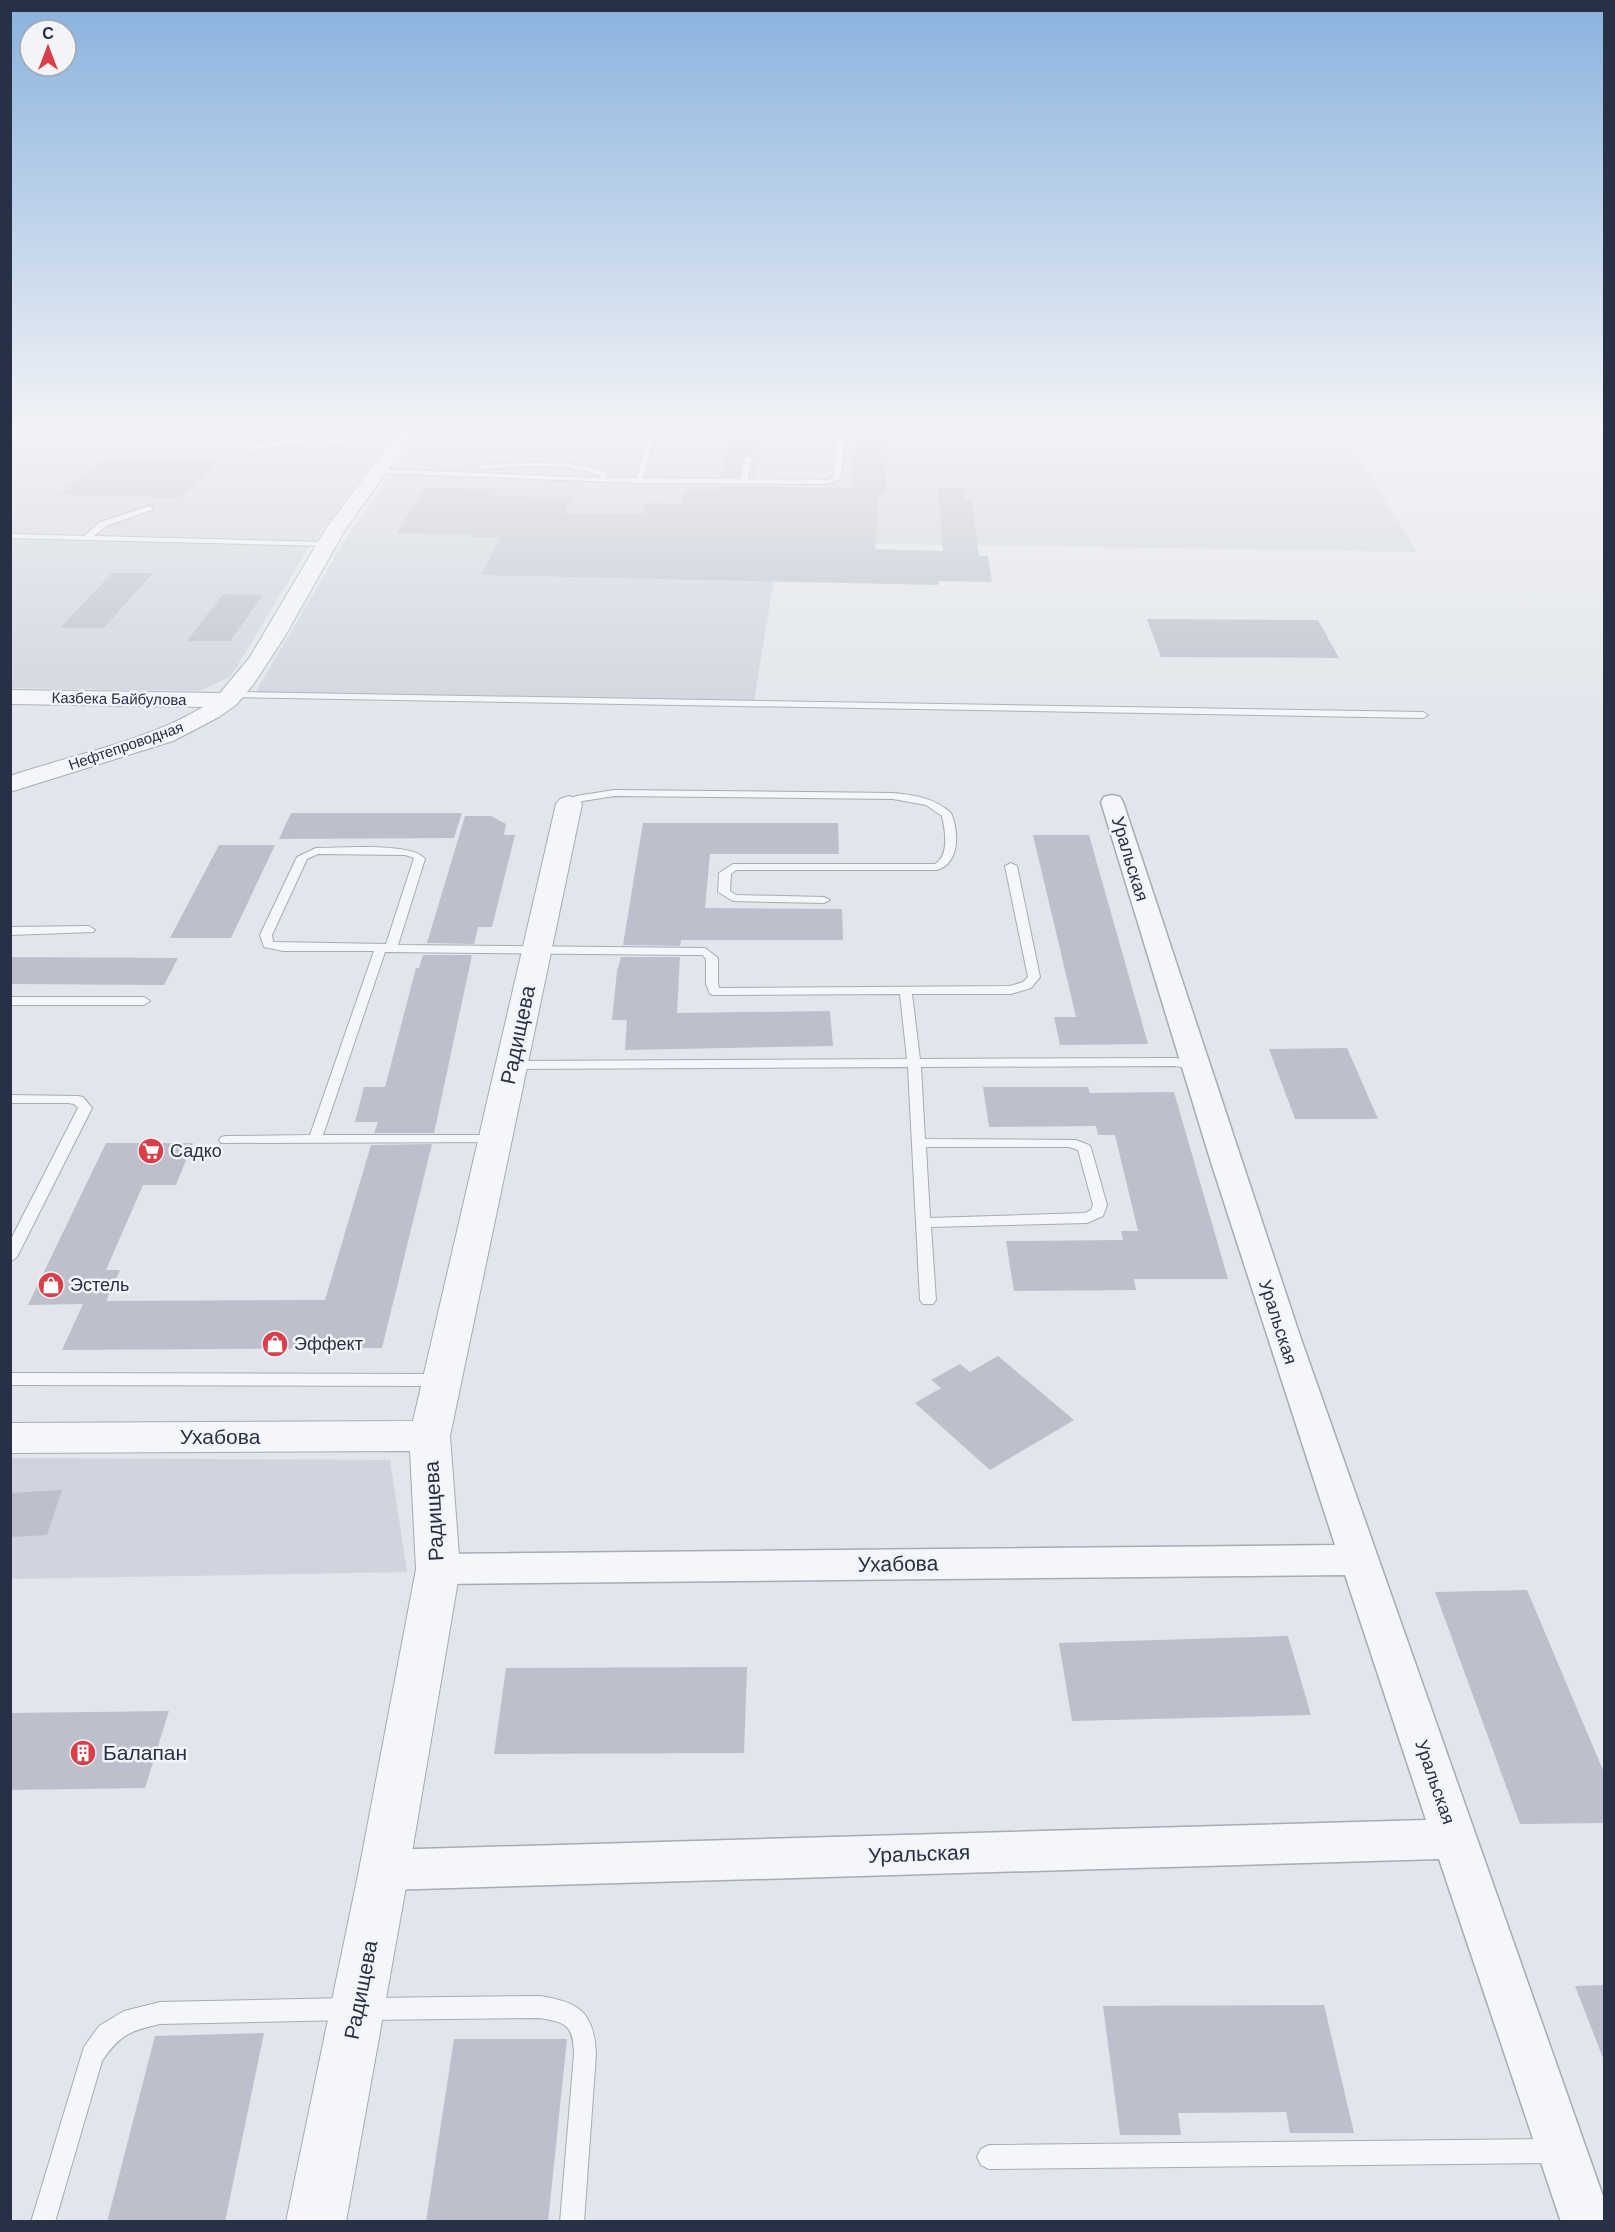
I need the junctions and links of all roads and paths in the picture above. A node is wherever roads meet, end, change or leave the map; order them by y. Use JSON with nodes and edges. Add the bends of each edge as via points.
{"nodes":[{"id":1,"x":98,"y":528,"type":"edge"},
{"id":2,"x":339,"y":528,"type":"edge"},
{"id":3,"x":10,"y":536,"type":"edge"},
{"id":4,"x":85,"y":539,"type":"junction"},
{"id":5,"x":326,"y":544,"type":"junction"},
{"id":6,"x":231,"y":697,"type":"junction"},
{"id":7,"x":10,"y":698,"type":"edge"},
{"id":8,"x":1423,"y":715,"type":"dead end"},
{"id":9,"x":10,"y":785,"type":"edge"},
{"id":10,"x":1112,"y":802,"type":"dead end"},
{"id":11,"x":569,"y":804,"type":"joint"},
{"id":12,"x":1011,"y":866,"type":"dead end"},
{"id":13,"x":824,"y":900,"type":"dead end"},
{"id":14,"x":89,"y":930,"type":"dead end"},
{"id":15,"x":10,"y":931,"type":"edge"},
{"id":16,"x":386,"y":947,"type":"junction"},
{"id":17,"x":537,"y":950,"type":"junction"},
{"id":18,"x":906,"y":992,"type":"junction"},
{"id":19,"x":144,"y":1001,"type":"dead end"},
{"id":20,"x":10,"y":1002,"type":"edge"},
{"id":21,"x":914,"y":1063,"type":"junction"},
{"id":22,"x":512,"y":1065,"type":"junction"},
{"id":23,"x":1193,"y":1065,"type":"junction"},
{"id":24,"x":10,"y":1099,"type":"edge"},
{"id":25,"x":495,"y":1139,"type":"junction"},
{"id":26,"x":226,"y":1140,"type":"dead end"},
{"id":27,"x":315,"y":1140,"type":"junction"},
{"id":28,"x":919,"y":1143,"type":"junction"},
{"id":29,"x":923,"y":1223,"type":"junction"},
{"id":30,"x":10,"y":1257,"type":"edge"},
{"id":31,"x":928,"y":1300,"type":"dead end"},
{"id":32,"x":10,"y":1379,"type":"edge"},
{"id":33,"x":441,"y":1380,"type":"junction"},
{"id":34,"x":430,"y":1436,"type":"junction"},
{"id":35,"x":10,"y":1438,"type":"edge"},
{"id":36,"x":1357,"y":1560,"type":"junction"},
{"id":37,"x":438,"y":1569,"type":"junction"},
{"id":38,"x":1454,"y":1839,"type":"junction"},
{"id":39,"x":384,"y":1870,"type":"junction"},
{"id":40,"x":357,"y":2009,"type":"junction"},
{"id":41,"x":1563,"y":2151,"type":"junction"},
{"id":42,"x":989,"y":2157,"type":"dead end"},
{"id":43,"x":43,"y":2222,"type":"edge"},
{"id":44,"x":316,"y":2222,"type":"edge"},
{"id":45,"x":572,"y":2222,"type":"edge"},
{"id":46,"x":1587,"y":2222,"type":"edge"}],
"edges":[{"from":1,"to":4,"type":"lane"},
{"from":2,"to":5,"type":"street","name":"Нефтепроводная"},
{"from":3,"to":4,"type":"lane"},
{"from":4,"to":5,"type":"lane"},
{"from":5,"to":6,"type":"street","name":"Нефтепроводная","via":[[250,674]]},
{"from":6,"to":7,"type":"street","name":"Казбека Байбулова"},
{"from":6,"to":8,"type":"lane"},
{"from":6,"to":9,"type":"street","name":"Нефтепроводная","via":[[210,713],[169,733]]},
{"from":10,"to":23,"type":"street","name":"Уральская"},
{"from":11,"to":13,"type":"lane","via":[[580,798],[614,793],[893,796],[925,801],[947,815],[949,852],[942,865],[742,866],[725,873],[724,892],[733,898]]},
{"from":11,"to":17,"type":"street","name":"Радищева"},
{"from":12,"to":18,"type":"lane","via":[[1032,982],[1011,990]]},
{"from":14,"to":15,"type":"lane"},
{"from":16,"to":16,"type":"lane","via":[[418,856],[406,852],[316,851],[302,857],[266,935],[268,944]]},
{"from":16,"to":17,"type":"lane"},
{"from":16,"to":27,"type":"lane"},
{"from":17,"to":18,"type":"lane","via":[[705,952],[712,958],[714,991]]},
{"from":17,"to":22,"type":"street","name":"Радищева"},
{"from":18,"to":21,"type":"lane"},
{"from":19,"to":20,"type":"lane"},
{"from":21,"to":22,"type":"lane"},
{"from":21,"to":23,"type":"lane"},
{"from":21,"to":28,"type":"lane"},
{"from":22,"to":25,"type":"street","name":"Радищева"},
{"from":23,"to":36,"type":"street","name":"Уральская"},
{"from":24,"to":30,"type":"lane","via":[[78,1100],[85,1108]]},
{"from":25,"to":27,"type":"lane"},
{"from":25,"to":33,"type":"street","name":"Радищева"},
{"from":26,"to":27,"type":"lane"},
{"from":28,"to":29,"type":"lane"},
{"from":28,"to":29,"type":"lane","via":[[1071,1143],[1084,1148],[1100,1205],[1098,1213],[1088,1218]]},
{"from":29,"to":31,"type":"lane"},
{"from":32,"to":33,"type":"lane"},
{"from":33,"to":34,"type":"street","name":"Радищева"},
{"from":34,"to":35,"type":"street","name":"Ухабова"},
{"from":34,"to":37,"type":"street","name":"Радищева"},
{"from":36,"to":37,"type":"street","name":"Ухабова"},
{"from":36,"to":38,"type":"street","name":"Уральская"},
{"from":37,"to":39,"type":"street","name":"Радищева"},
{"from":38,"to":39,"type":"street","name":"Уральская"},
{"from":38,"to":41,"type":"street","name":"Уральская"},
{"from":39,"to":40,"type":"street","name":"Радищева"},
{"from":40,"to":43,"type":"lane","via":[[160,2013],[132,2019],[107,2034],[92,2055],[82,2080]]},
{"from":40,"to":44,"type":"street","name":"Радищева"},
{"from":40,"to":45,"type":"lane","via":[[540,2007],[562,2010],[578,2019],[585,2034],[585,2054]]},
{"from":41,"to":42,"type":"lane"},
{"from":41,"to":46,"type":"street","name":"Уральская"}]}
